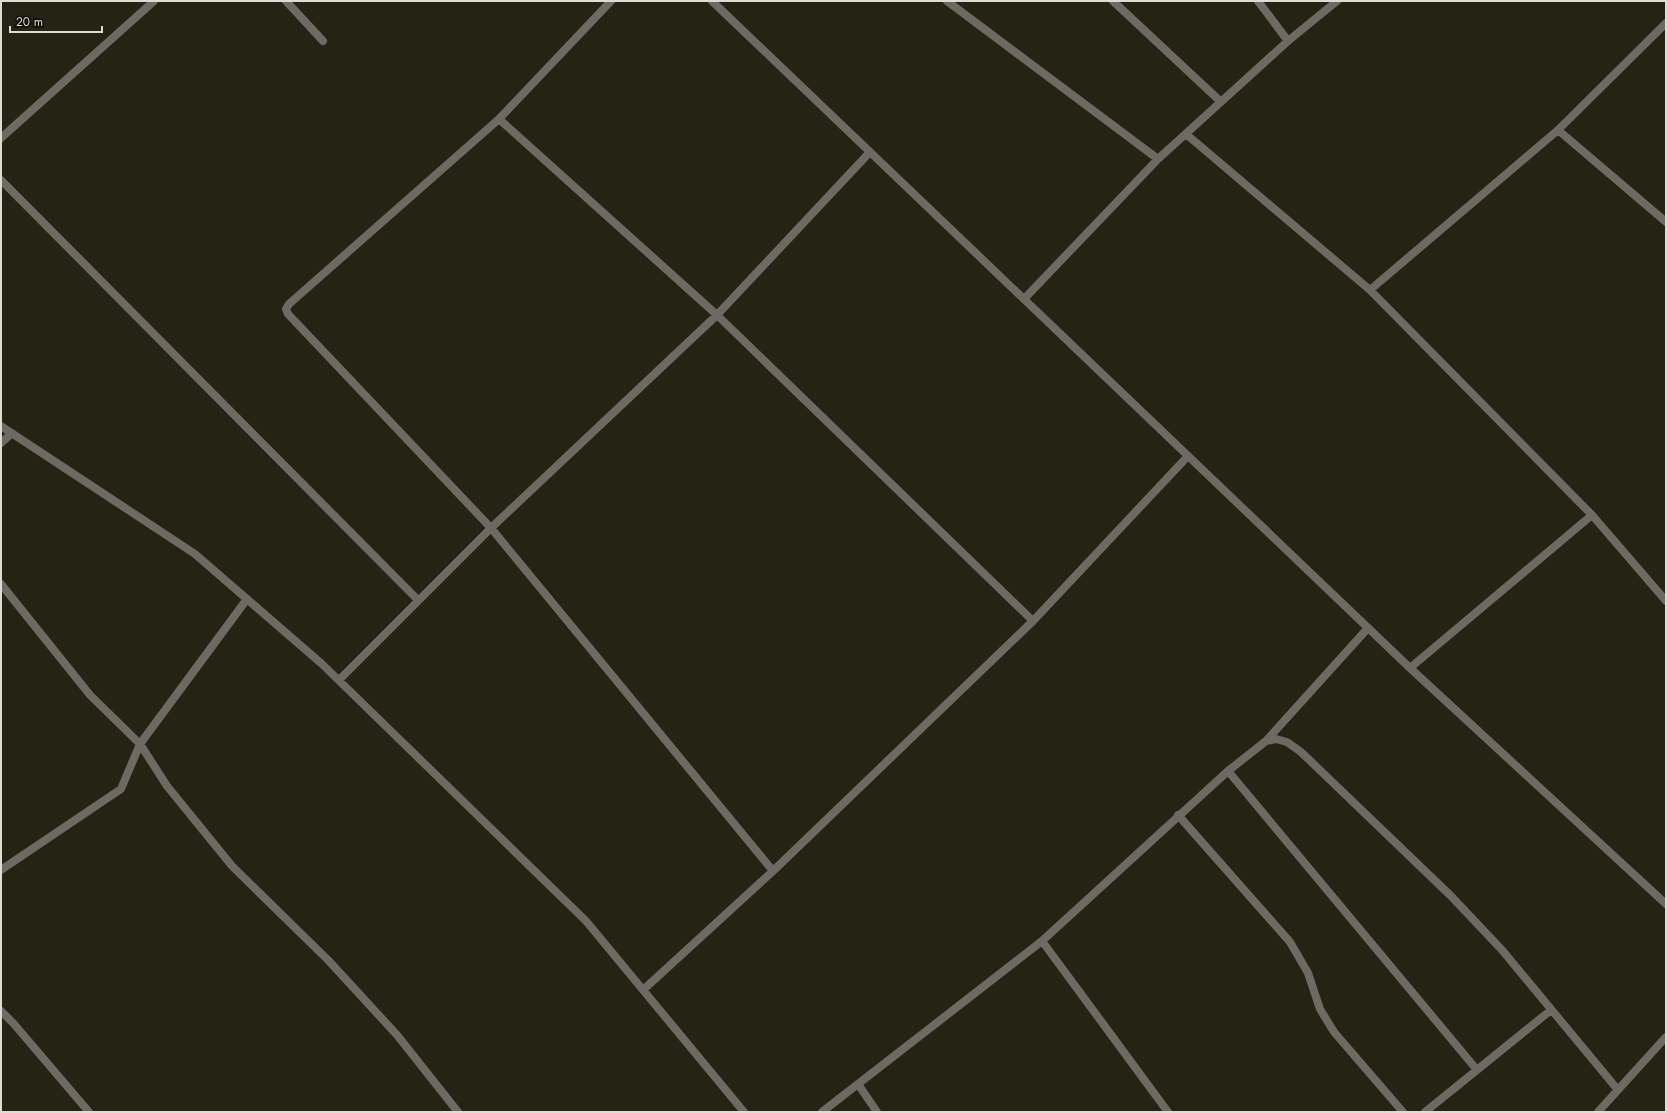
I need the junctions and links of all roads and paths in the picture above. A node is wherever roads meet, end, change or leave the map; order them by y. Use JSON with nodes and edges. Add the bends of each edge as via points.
{"nodes":[{"id":1,"x":154,"y":1,"type":"edge"},
{"id":2,"x":286,"y":1,"type":"edge"},
{"id":3,"x":611,"y":1,"type":"edge"},
{"id":4,"x":712,"y":1,"type":"edge"},
{"id":5,"x":947,"y":1,"type":"edge"},
{"id":6,"x":1113,"y":1,"type":"edge"},
{"id":7,"x":1258,"y":1,"type":"edge"},
{"id":8,"x":1337,"y":1,"type":"edge"},
{"id":9,"x":1666,"y":23,"type":"edge"},
{"id":10,"x":323,"y":41,"type":"dead end"},
{"id":11,"x":1288,"y":41,"type":"junction"},
{"id":12,"x":1220,"y":101,"type":"junction"},
{"id":13,"x":499,"y":119,"type":"junction"},
{"id":14,"x":1558,"y":130,"type":"junction"},
{"id":15,"x":1186,"y":134,"type":"junction"},
{"id":16,"x":1,"y":138,"type":"edge"},
{"id":17,"x":870,"y":152,"type":"junction"},
{"id":18,"x":1158,"y":159,"type":"junction"},
{"id":19,"x":1,"y":180,"type":"edge"},
{"id":20,"x":1666,"y":222,"type":"edge"},
{"id":21,"x":1370,"y":290,"type":"junction"},
{"id":22,"x":1024,"y":299,"type":"junction"},
{"id":23,"x":717,"y":315,"type":"junction"},
{"id":24,"x":1,"y":426,"type":"edge"},
{"id":25,"x":12,"y":433,"type":"junction"},
{"id":26,"x":1,"y":443,"type":"edge"},
{"id":27,"x":1188,"y":456,"type":"junction"},
{"id":28,"x":1592,"y":515,"type":"junction"},
{"id":29,"x":491,"y":528,"type":"junction"},
{"id":30,"x":1,"y":584,"type":"edge"},
{"id":31,"x":247,"y":599,"type":"junction"},
{"id":32,"x":418,"y":600,"type":"junction"},
{"id":33,"x":1666,"y":601,"type":"edge"},
{"id":34,"x":1033,"y":621,"type":"junction"},
{"id":35,"x":1368,"y":628,"type":"junction"},
{"id":36,"x":1410,"y":668,"type":"junction"},
{"id":37,"x":339,"y":680,"type":"junction"},
{"id":38,"x":1266,"y":741,"type":"junction"},
{"id":39,"x":140,"y":744,"type":"junction"},
{"id":40,"x":1228,"y":770,"type":"junction"},
{"id":41,"x":1178,"y":816,"type":"junction"},
{"id":42,"x":1,"y":870,"type":"edge"},
{"id":43,"x":773,"y":871,"type":"junction"},
{"id":44,"x":1666,"y":904,"type":"edge"},
{"id":45,"x":1042,"y":941,"type":"junction"},
{"id":46,"x":643,"y":990,"type":"junction"},
{"id":47,"x":1551,"y":1010,"type":"junction"},
{"id":48,"x":1,"y":1011,"type":"edge"},
{"id":49,"x":1666,"y":1037,"type":"edge"},
{"id":50,"x":1477,"y":1070,"type":"junction"},
{"id":51,"x":858,"y":1084,"type":"junction"},
{"id":52,"x":1618,"y":1090,"type":"junction"},
{"id":53,"x":89,"y":1112,"type":"edge"},
{"id":54,"x":458,"y":1112,"type":"edge"},
{"id":55,"x":744,"y":1112,"type":"edge"},
{"id":56,"x":822,"y":1112,"type":"edge"},
{"id":57,"x":877,"y":1112,"type":"edge"},
{"id":58,"x":1168,"y":1112,"type":"edge"},
{"id":59,"x":1403,"y":1112,"type":"edge"},
{"id":60,"x":1425,"y":1112,"type":"edge"},
{"id":61,"x":1598,"y":1112,"type":"edge"}],
"edges":[{"from":1,"to":16,"type":"street"},
{"from":2,"to":10,"type":"street"},
{"from":3,"to":13,"type":"street"},
{"from":4,"to":17,"type":"street"},
{"from":5,"to":18,"type":"street"},
{"from":6,"to":12,"type":"street"},
{"from":7,"to":11,"type":"street"},
{"from":8,"to":11,"type":"street"},
{"from":9,"to":14,"type":"street"},
{"from":11,"to":12,"type":"street"},
{"from":12,"to":15,"type":"street"},
{"from":13,"to":23,"type":"street"},
{"from":13,"to":29,"type":"street","via":[[286,309]]},
{"from":14,"to":20,"type":"street"},
{"from":14,"to":21,"type":"street"},
{"from":15,"to":18,"type":"street"},
{"from":15,"to":21,"type":"street"},
{"from":17,"to":22,"type":"street"},
{"from":17,"to":23,"type":"street"},
{"from":18,"to":22,"type":"street"},
{"from":19,"to":32,"type":"street"},
{"from":21,"to":28,"type":"street"},
{"from":22,"to":27,"type":"street"},
{"from":23,"to":29,"type":"street"},
{"from":23,"to":34,"type":"street"},
{"from":24,"to":25,"type":"street"},
{"from":25,"to":26,"type":"street"},
{"from":25,"to":31,"type":"street","via":[[195,554]]},
{"from":27,"to":34,"type":"street"},
{"from":27,"to":35,"type":"street"},
{"from":28,"to":33,"type":"street"},
{"from":28,"to":36,"type":"street"},
{"from":29,"to":32,"type":"street"},
{"from":29,"to":43,"type":"street"},
{"from":30,"to":39,"type":"street","via":[[90,694]]},
{"from":31,"to":37,"type":"street"},
{"from":31,"to":39,"type":"street"},
{"from":32,"to":37,"type":"street"},
{"from":34,"to":43,"type":"street"},
{"from":35,"to":36,"type":"street"},
{"from":35,"to":38,"type":"street"},
{"from":36,"to":44,"type":"street"},
{"from":37,"to":46,"type":"street","via":[[586,921]]},
{"from":38,"to":40,"type":"street"},
{"from":38,"to":47,"type":"street","via":[[1276,739],[1287,742],[1301,752],[1451,896],[1502,950]]},
{"from":39,"to":42,"type":"street","via":[[121,789]]},
{"from":39,"to":54,"type":"street","via":[[167,786],[232,866],[328,960],[392,1029]]},
{"from":40,"to":41,"type":"street"},
{"from":40,"to":50,"type":"street"},
{"from":41,"to":45,"type":"street"},
{"from":41,"to":59,"type":"street","via":[[1290,942],[1308,973],[1320,1009],[1330,1026]]},
{"from":43,"to":46,"type":"street"},
{"from":45,"to":51,"type":"street"},
{"from":45,"to":58,"type":"street"},
{"from":46,"to":55,"type":"street"},
{"from":47,"to":50,"type":"street"},
{"from":47,"to":52,"type":"street"},
{"from":48,"to":53,"type":"street"},
{"from":49,"to":52,"type":"street"},
{"from":50,"to":60,"type":"street"},
{"from":51,"to":56,"type":"street"},
{"from":51,"to":57,"type":"street"},
{"from":52,"to":61,"type":"street"}]}
